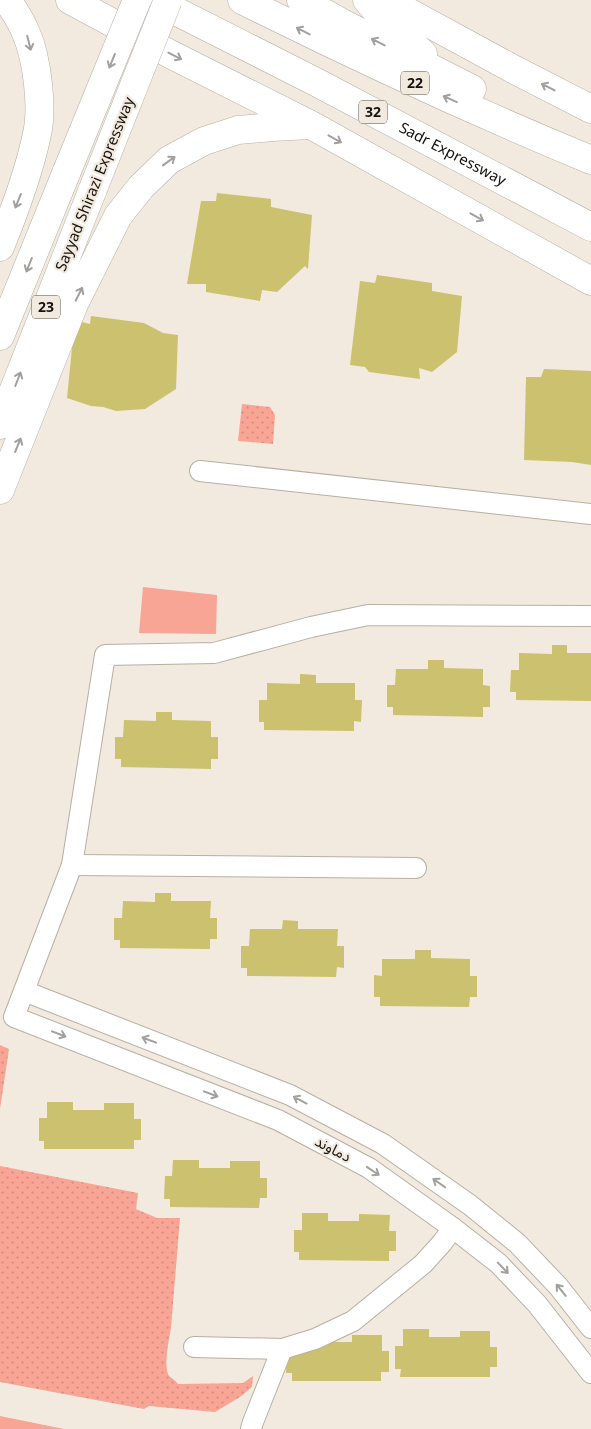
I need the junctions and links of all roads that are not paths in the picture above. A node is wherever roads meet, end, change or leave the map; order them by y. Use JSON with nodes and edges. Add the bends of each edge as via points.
{"nodes":[{"id":1,"x":7,"y":0,"type":"edge"},
{"id":2,"x":70,"y":0,"type":"edge"},
{"id":3,"x":137,"y":0,"type":"edge"},
{"id":4,"x":154,"y":0,"type":"edge"},
{"id":5,"x":168,"y":0,"type":"edge"},
{"id":6,"x":186,"y":0,"type":"edge"},
{"id":7,"x":242,"y":0,"type":"edge"},
{"id":8,"x":301,"y":0,"type":"edge"},
{"id":9,"x":367,"y":0,"type":"edge"},
{"id":10,"x":386,"y":0,"type":"edge"},
{"id":11,"x":480,"y":94,"type":"junction"},
{"id":12,"x":591,"y":109,"type":"edge"},
{"id":13,"x":311,"y":125,"type":"junction"},
{"id":14,"x":591,"y":156,"type":"edge"},
{"id":15,"x":591,"y":160,"type":"edge"},
{"id":16,"x":591,"y":208,"type":"edge"},
{"id":17,"x":591,"y":227,"type":"edge"},
{"id":18,"x":0,"y":247,"type":"edge"},
{"id":19,"x":591,"y":281,"type":"edge"},
{"id":20,"x":0,"y":336,"type":"edge"},
{"id":21,"x":0,"y":425,"type":"edge"},
{"id":22,"x":200,"y":471,"type":"dead end"},
{"id":23,"x":0,"y":490,"type":"edge"},
{"id":24,"x":591,"y":514,"type":"edge"},
{"id":25,"x":591,"y":616,"type":"edge"},
{"id":26,"x":72,"y":864,"type":"junction"},
{"id":27,"x":416,"y":868,"type":"dead end"},
{"id":28,"x":24,"y":991,"type":"junction"},
{"id":29,"x":453,"y":1228,"type":"junction"},
{"id":30,"x":591,"y":1328,"type":"edge"},
{"id":31,"x":194,"y":1348,"type":"dead end"},
{"id":32,"x":282,"y":1349,"type":"junction"},
{"id":33,"x":591,"y":1373,"type":"edge"},
{"id":34,"x":251,"y":1429,"type":"edge"}],
"edges":[{"from":1,"to":18,"type":"highway","one_way":true,"via":[[26,34],[40,106],[37,134],[22,191]]},
{"from":2,"to":13,"type":"highway","one_way":true},
{"from":3,"to":20,"type":"highway","name":"Sayyad Shirazi Expressway","number":"23","one_way":true,"bridge":true},
{"from":4,"to":17,"type":"highway","name":"Sadr Expressway","number":"32"},
{"from":21,"to":5,"type":"highway","name":"Sayyad Shirazi Expressway","number":"23","one_way":true,"bridge":true},
{"from":6,"to":16,"type":"highway","number":"22"},
{"from":15,"to":7,"type":"highway","number":"22","one_way":true,"via":[[333,46]]},
{"from":11,"to":8,"type":"highway","one_way":true},
{"from":9,"to":11,"type":"highway","via":[[418,50]]},
{"from":12,"to":10,"type":"highway","one_way":true},
{"from":11,"to":14,"type":"highway"},
{"from":13,"to":19,"type":"highway","one_way":true},
{"from":23,"to":13,"type":"highway","one_way":true,"via":[[74,304],[118,216],[141,187],[169,160],[204,141],[238,130]]},
{"from":22,"to":24,"type":"street"},
{"from":25,"to":26,"type":"street","via":[[368,615],[214,652],[105,655]]},
{"from":26,"to":27,"type":"street"},
{"from":26,"to":28,"type":"street"},
{"from":28,"to":29,"type":"street","name":"دماوند","one_way":true,"via":[[14,1017],[278,1120],[369,1168]]},
{"from":30,"to":28,"type":"street","name":"دماوند","one_way":true,"via":[[558,1286],[517,1243],[470,1205],[383,1144],[290,1095]]},
{"from":29,"to":32,"type":"street","via":[[423,1264],[353,1320],[315,1339]]},
{"from":29,"to":33,"type":"street","name":"دماوند","one_way":true,"via":[[498,1263],[537,1304]]},
{"from":31,"to":32,"type":"street"},
{"from":32,"to":34,"type":"street"}]}
